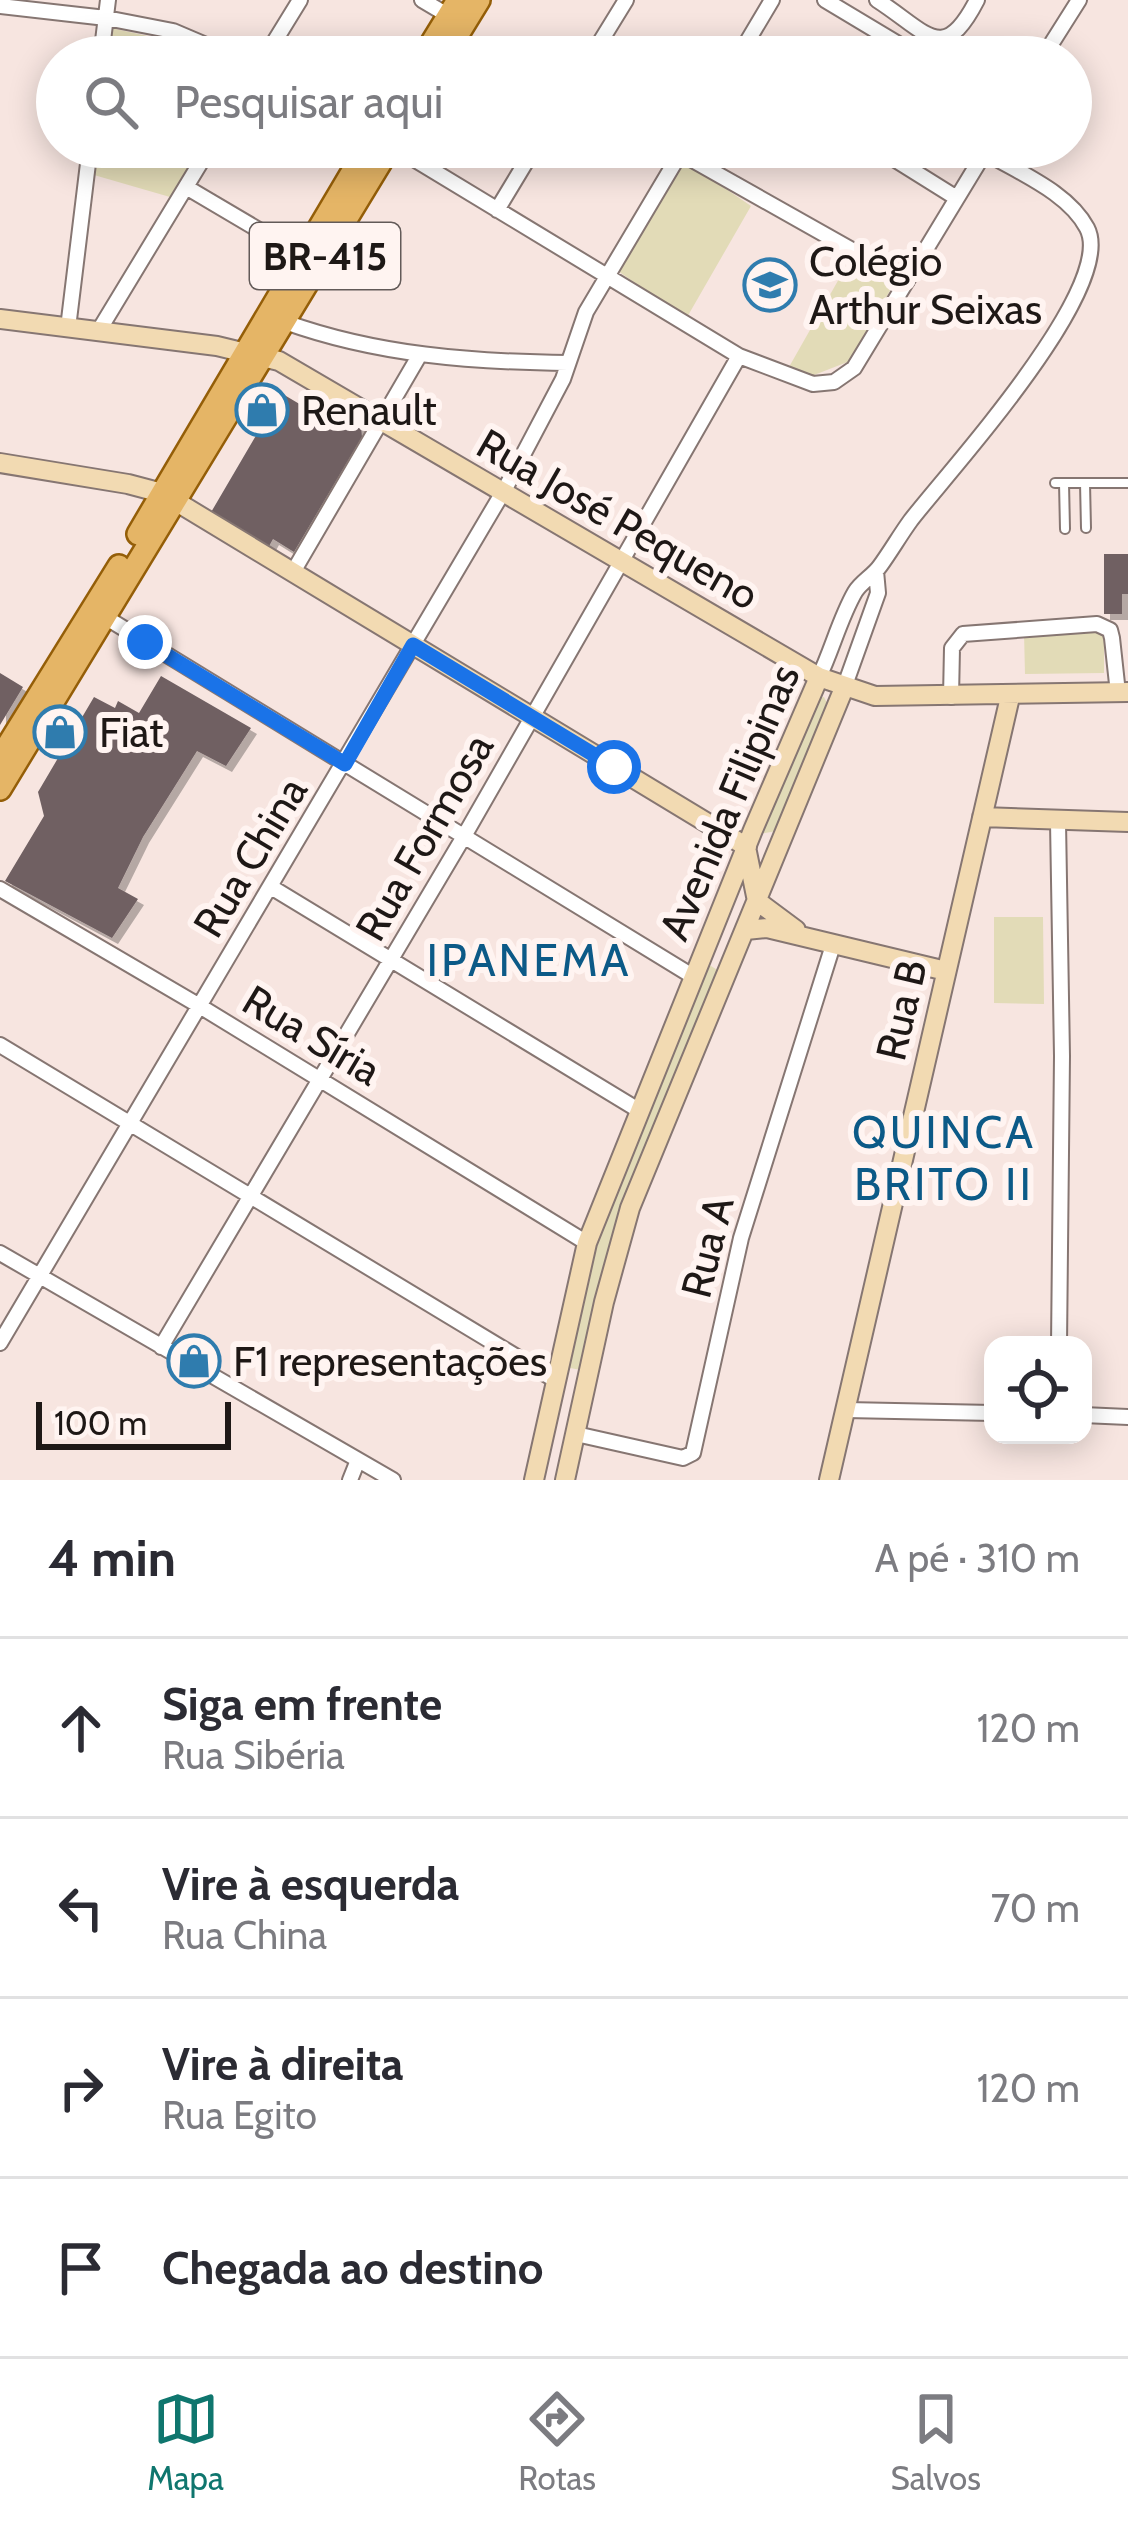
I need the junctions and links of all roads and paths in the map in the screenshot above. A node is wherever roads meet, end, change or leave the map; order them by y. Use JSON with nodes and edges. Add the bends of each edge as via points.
{"nodes":[{"id":1,"x":108,"y":0,"type":"edge"},
{"id":2,"x":300,"y":0,"type":"edge"},
{"id":3,"x":422,"y":0,"type":"edge"},
{"id":4,"x":479,"y":0,"type":"edge"},
{"id":5,"x":626,"y":0,"type":"edge"},
{"id":6,"x":772,"y":0,"type":"edge"},
{"id":7,"x":825,"y":0,"type":"edge"},
{"id":8,"x":877,"y":0,"type":"edge"},
{"id":9,"x":977,"y":0,"type":"edge"},
{"id":10,"x":1079,"y":0,"type":"edge"},
{"id":11,"x":0,"y":6,"type":"edge"},
{"id":12,"x":453,"y":8,"type":"edge"},
{"id":13,"x":106,"y":18,"type":"junction"},
{"id":14,"x":104,"y":36,"type":"edge"},
{"id":15,"x":183,"y":36,"type":"edge"},
{"id":16,"x":278,"y":36,"type":"edge"},
{"id":17,"x":436,"y":36,"type":"edge"},
{"id":18,"x":457,"y":36,"type":"edge"},
{"id":19,"x":604,"y":36,"type":"edge"},
{"id":20,"x":751,"y":36,"type":"edge"},
{"id":21,"x":885,"y":36,"type":"edge"},
{"id":22,"x":931,"y":36,"type":"edge"},
{"id":23,"x":954,"y":36,"type":"edge"},
{"id":24,"x":1056,"y":36,"type":"edge"},
{"id":25,"x":87,"y":168,"type":"edge"},
{"id":26,"x":197,"y":168,"type":"edge"},
{"id":27,"x":355,"y":168,"type":"edge"},
{"id":28,"x":379,"y":168,"type":"edge"},
{"id":29,"x":427,"y":168,"type":"edge"},
{"id":30,"x":523,"y":168,"type":"edge"},
{"id":31,"x":671,"y":168,"type":"edge"},
{"id":32,"x":713,"y":168,"type":"edge"},
{"id":33,"x":909,"y":168,"type":"edge"},
{"id":34,"x":974,"y":168,"type":"edge"},
{"id":35,"x":1014,"y":168,"type":"edge"},
{"id":36,"x":186,"y":187,"type":"junction"},
{"id":37,"x":955,"y":196,"type":"junction"},
{"id":38,"x":497,"y":210,"type":"junction"},
{"id":39,"x":303,"y":256,"type":"junction"},
{"id":40,"x":607,"y":275,"type":"junction"},
{"id":41,"x":908,"y":281,"type":"junction"},
{"id":42,"x":0,"y":319,"type":"edge"},
{"id":43,"x":285,"y":322,"type":"junction"},
{"id":44,"x":68,"y":328,"type":"junction"},
{"id":45,"x":257,"y":331,"type":"junction"},
{"id":46,"x":98,"y":332,"type":"junction"},
{"id":47,"x":217,"y":346,"type":"junction"},
{"id":48,"x":419,"y":356,"type":"junction"},
{"id":49,"x":739,"y":356,"type":"junction"},
{"id":50,"x":256,"y":358,"type":"junction"},
{"id":51,"x":568,"y":363,"type":"junction"},
{"id":52,"x":380,"y":423,"type":"junction"},
{"id":53,"x":0,"y":463,"type":"edge"},
{"id":54,"x":1085,"y":483,"type":"junction"},
{"id":55,"x":1128,"y":483,"type":"edge"},
{"id":56,"x":502,"y":493,"type":"junction"},
{"id":57,"x":169,"y":497,"type":"junction"},
{"id":58,"x":1086,"y":528,"type":"dead end"},
{"id":59,"x":1064,"y":529,"type":"dead end"},
{"id":60,"x":621,"y":562,"type":"junction"},
{"id":61,"x":876,"y":571,"type":"junction"},
{"id":62,"x":293,"y":572,"type":"junction"},
{"id":63,"x":105,"y":617,"type":"junction"},
{"id":64,"x":413,"y":645,"type":"junction"},
{"id":65,"x":819,"y":677,"type":"junction"},
{"id":66,"x":844,"y":688,"type":"junction"},
{"id":67,"x":1123,"y":693,"type":"edge"},
{"id":68,"x":1010,"y":697,"type":"junction"},
{"id":69,"x":950,"y":698,"type":"junction"},
{"id":70,"x":532,"y":718,"type":"junction"},
{"id":71,"x":0,"y":758,"type":"edge"},
{"id":72,"x":345,"y":764,"type":"junction"},
{"id":73,"x":0,"y":789,"type":"edge"},
{"id":74,"x":982,"y":817,"type":"junction"},
{"id":75,"x":1058,"y":822,"type":"junction"},
{"id":76,"x":1128,"y":822,"type":"edge"},
{"id":77,"x":782,"y":835,"type":"junction"},
{"id":78,"x":463,"y":838,"type":"junction"},
{"id":79,"x":747,"y":848,"type":"junction"},
{"id":80,"x":271,"y":887,"type":"junction"},
{"id":81,"x":0,"y":889,"type":"edge"},
{"id":82,"x":757,"y":901,"type":"junction"},
{"id":83,"x":746,"y":930,"type":"junction"},
{"id":84,"x":804,"y":936,"type":"junction"},
{"id":85,"x":710,"y":938,"type":"junction"},
{"id":86,"x":833,"y":945,"type":"junction"},
{"id":87,"x":737,"y":949,"type":"junction"},
{"id":88,"x":390,"y":960,"type":"junction"},
{"id":89,"x":698,"y":969,"type":"junction"},
{"id":90,"x":728,"y":971,"type":"junction"},
{"id":91,"x":946,"y":971,"type":"junction"},
{"id":92,"x":198,"y":1005,"type":"junction"},
{"id":93,"x":0,"y":1045,"type":"edge"},
{"id":94,"x":320,"y":1079,"type":"junction"},
{"id":95,"x":640,"y":1111,"type":"junction"},
{"id":96,"x":130,"y":1122,"type":"junction"},
{"id":97,"x":250,"y":1195,"type":"junction"},
{"id":98,"x":587,"y":1243,"type":"junction"},
{"id":99,"x":0,"y":1253,"type":"edge"},
{"id":100,"x":40,"y":1276,"type":"junction"},
{"id":101,"x":1059,"y":1336,"type":"edge"},
{"id":102,"x":0,"y":1343,"type":"edge"},
{"id":103,"x":161,"y":1347,"type":"junction"},
{"id":104,"x":589,"y":1371,"type":"junction"},
{"id":105,"x":557,"y":1372,"type":"junction"},
{"id":106,"x":550,"y":1408,"type":"junction"},
{"id":107,"x":846,"y":1410,"type":"junction"},
{"id":108,"x":984,"y":1413,"type":"edge"},
{"id":109,"x":1092,"y":1415,"type":"edge"},
{"id":110,"x":1128,"y":1417,"type":"edge"},
{"id":111,"x":578,"y":1425,"type":"junction"},
{"id":112,"x":358,"y":1460,"type":"junction"},
{"id":113,"x":350,"y":1480,"type":"edge"},
{"id":114,"x":393,"y":1480,"type":"edge"},
{"id":115,"x":534,"y":1480,"type":"edge"},
{"id":116,"x":566,"y":1480,"type":"edge"},
{"id":117,"x":829,"y":1480,"type":"edge"}],
"edges":[{"from":1,"to":13,"type":"street"},
{"from":2,"to":16,"type":"street"},
{"from":3,"to":12,"type":"street"},
{"from":4,"to":18,"type":"main road"},
{"from":5,"to":19,"type":"street"},
{"from":6,"to":20,"type":"street"},
{"from":7,"to":21,"type":"street"},
{"from":8,"to":22,"type":"street"},
{"from":9,"to":23,"type":"street"},
{"from":10,"to":24,"type":"street"},
{"from":11,"to":13,"type":"street"},
{"from":12,"to":17,"type":"main road"},
{"from":13,"to":14,"type":"street"},
{"from":13,"to":15,"type":"street"},
{"from":25,"to":44,"type":"street"},
{"from":26,"to":36,"type":"street"},
{"from":27,"to":39,"type":"main road"},
{"from":28,"to":43,"type":"main road","number":"BR-415"},
{"from":29,"to":38,"type":"street"},
{"from":30,"to":38,"type":"street"},
{"from":31,"to":40,"type":"street","name":"Rua China"},
{"from":32,"to":41,"type":"street"},
{"from":33,"to":37,"type":"street"},
{"from":34,"to":37,"type":"street"},
{"from":35,"to":61,"type":"street","name":"Avenida Filipinas","via":[[1073,207],[1089,230],[1086,266],[1030,373]]},
{"from":36,"to":39,"type":"street"},
{"from":36,"to":46,"type":"street"},
{"from":37,"to":41,"type":"street"},
{"from":38,"to":40,"type":"street"},
{"from":39,"to":45,"type":"main road"},
{"from":40,"to":49,"type":"street"},
{"from":40,"to":51,"type":"street","name":"Rua China"},
{"from":41,"to":49,"type":"street","via":[[854,368],[834,382],[813,384]]},
{"from":42,"to":44,"type":"main road","name":"Rua José Pequeno"},
{"from":43,"to":48,"type":"street"},
{"from":43,"to":50,"type":"main road","number":"BR-415"},
{"from":44,"to":46,"type":"main road","name":"Rua José Pequeno"},
{"from":45,"to":47,"type":"main road"},
{"from":45,"to":50,"type":"main road"},
{"from":46,"to":47,"type":"main road","name":"Rua José Pequeno"},
{"from":47,"to":50,"type":"main road","name":"Rua José Pequeno"},
{"from":48,"to":51,"type":"street"},
{"from":48,"to":52,"type":"street"},
{"from":49,"to":60,"type":"street","name":"Rua Formosa"},
{"from":50,"to":52,"type":"main road","name":"Rua José Pequeno","via":[[278,361]]},
{"from":50,"to":57,"type":"main road"},
{"from":51,"to":56,"type":"street","name":"Rua China"},
{"from":52,"to":56,"type":"main road","name":"Rua José Pequeno"},
{"from":52,"to":62,"type":"street"},
{"from":53,"to":57,"type":"main road"},
{"from":54,"to":55,"type":"lane"},
{"from":54,"to":58,"type":"lane"},
{"from":54,"to":59,"type":"lane","via":[[1059,483]]},
{"from":56,"to":60,"type":"main road","name":"Rua José Pequeno"},
{"from":56,"to":64,"type":"street","name":"Rua China"},
{"from":57,"to":62,"type":"main road"},
{"from":57,"to":63,"type":"main road"},
{"from":57,"to":71,"type":"main road"},
{"from":60,"to":65,"type":"main road","name":"Rua José Pequeno"},
{"from":60,"to":70,"type":"street","name":"Rua Formosa"},
{"from":61,"to":65,"type":"street","name":"Avenida Filipinas","via":[[856,589]]},
{"from":61,"to":66,"type":"street","name":"Avenida Filipinas","via":[[878,593]]},
{"from":62,"to":64,"type":"main road"},
{"from":63,"to":72,"type":"street"},
{"from":63,"to":73,"type":"main road"},
{"from":64,"to":70,"type":"main road"},
{"from":64,"to":72,"type":"street","name":"Rua China"},
{"from":65,"to":66,"type":"main road","name":"Rua José Pequeno"},
{"from":65,"to":79,"type":"main road","name":"Avenida Filipinas"},
{"from":66,"to":69,"type":"main road","name":"Rua José Pequeno"},
{"from":66,"to":77,"type":"main road","name":"Avenida Filipinas"},
{"from":67,"to":68,"type":"main road","name":"Rua José Pequeno"},
{"from":67,"to":69,"type":"street","name":"Rua José Pequeno","via":[[1110,630],[1097,623],[963,634],[950,656]]},
{"from":68,"to":69,"type":"main road","name":"Rua José Pequeno"},
{"from":68,"to":74,"type":"main road","name":"Rua B"},
{"from":70,"to":78,"type":"street","name":"Rua Formosa"},
{"from":70,"to":79,"type":"main road"},
{"from":72,"to":78,"type":"street"},
{"from":72,"to":80,"type":"street","name":"Rua China"},
{"from":74,"to":75,"type":"main road"},
{"from":74,"to":91,"type":"main road","name":"Rua B"},
{"from":75,"to":76,"type":"main road"},
{"from":75,"to":101,"type":"street"},
{"from":77,"to":79,"type":"main road"},
{"from":77,"to":82,"type":"main road","name":"Avenida Filipinas"},
{"from":78,"to":88,"type":"street","name":"Rua Formosa"},
{"from":78,"to":89,"type":"street"},
{"from":79,"to":82,"type":"main road"},
{"from":79,"to":85,"type":"main road","name":"Avenida Filipinas"},
{"from":80,"to":88,"type":"street"},
{"from":80,"to":92,"type":"street","name":"Rua China"},
{"from":81,"to":92,"type":"street","name":"Rua Síria"},
{"from":82,"to":83,"type":"main road","name":"Avenida Filipinas"},
{"from":82,"to":84,"type":"main road"},
{"from":83,"to":84,"type":"main road"},
{"from":83,"to":87,"type":"main road","name":"Avenida Filipinas"},
{"from":84,"to":86,"type":"main road"},
{"from":85,"to":87,"type":"main road","via":[[719,949]]},
{"from":85,"to":89,"type":"main road","name":"Avenida Filipinas"},
{"from":86,"to":91,"type":"main road"},
{"from":86,"to":111,"type":"street","name":"Rua A","via":[[741,1238],[693,1453],[683,1458]]},
{"from":87,"to":90,"type":"main road","name":"Avenida Filipinas"},
{"from":88,"to":94,"type":"street","name":"Rua Formosa"},
{"from":88,"to":95,"type":"street"},
{"from":89,"to":90,"type":"main road","via":[[720,959]]},
{"from":89,"to":95,"type":"main road","name":"Avenida Filipinas"},
{"from":90,"to":104,"type":"main road","name":"Avenida Filipinas","via":[[630,1208]]},
{"from":91,"to":107,"type":"main road","name":"Rua B"},
{"from":92,"to":94,"type":"street","name":"Rua Síria"},
{"from":92,"to":96,"type":"street","name":"Rua China"},
{"from":93,"to":96,"type":"street"},
{"from":94,"to":97,"type":"street","name":"Rua Formosa"},
{"from":94,"to":98,"type":"street","name":"Rua Síria"},
{"from":95,"to":98,"type":"main road","name":"Avenida Filipinas"},
{"from":96,"to":97,"type":"street"},
{"from":96,"to":100,"type":"street","name":"Rua China"},
{"from":97,"to":103,"type":"street","name":"Rua Formosa"},
{"from":97,"to":105,"type":"street"},
{"from":98,"to":105,"type":"main road","name":"Avenida Filipinas"},
{"from":99,"to":100,"type":"street"},
{"from":100,"to":102,"type":"street","name":"Rua China"},
{"from":100,"to":103,"type":"street"},
{"from":103,"to":112,"type":"street"},
{"from":104,"to":105,"type":"main road"},
{"from":104,"to":111,"type":"main road","name":"Avenida Filipinas"},
{"from":105,"to":106,"type":"main road","name":"Avenida Filipinas"},
{"from":106,"to":111,"type":"main road","via":[[570,1401]]},
{"from":106,"to":115,"type":"main road","name":"Avenida Filipinas"},
{"from":107,"to":108,"type":"street"},
{"from":107,"to":117,"type":"main road","name":"Rua B"},
{"from":109,"to":110,"type":"street"},
{"from":111,"to":116,"type":"main road","name":"Avenida Filipinas"},
{"from":112,"to":113,"type":"street"},
{"from":112,"to":114,"type":"street"}]}
